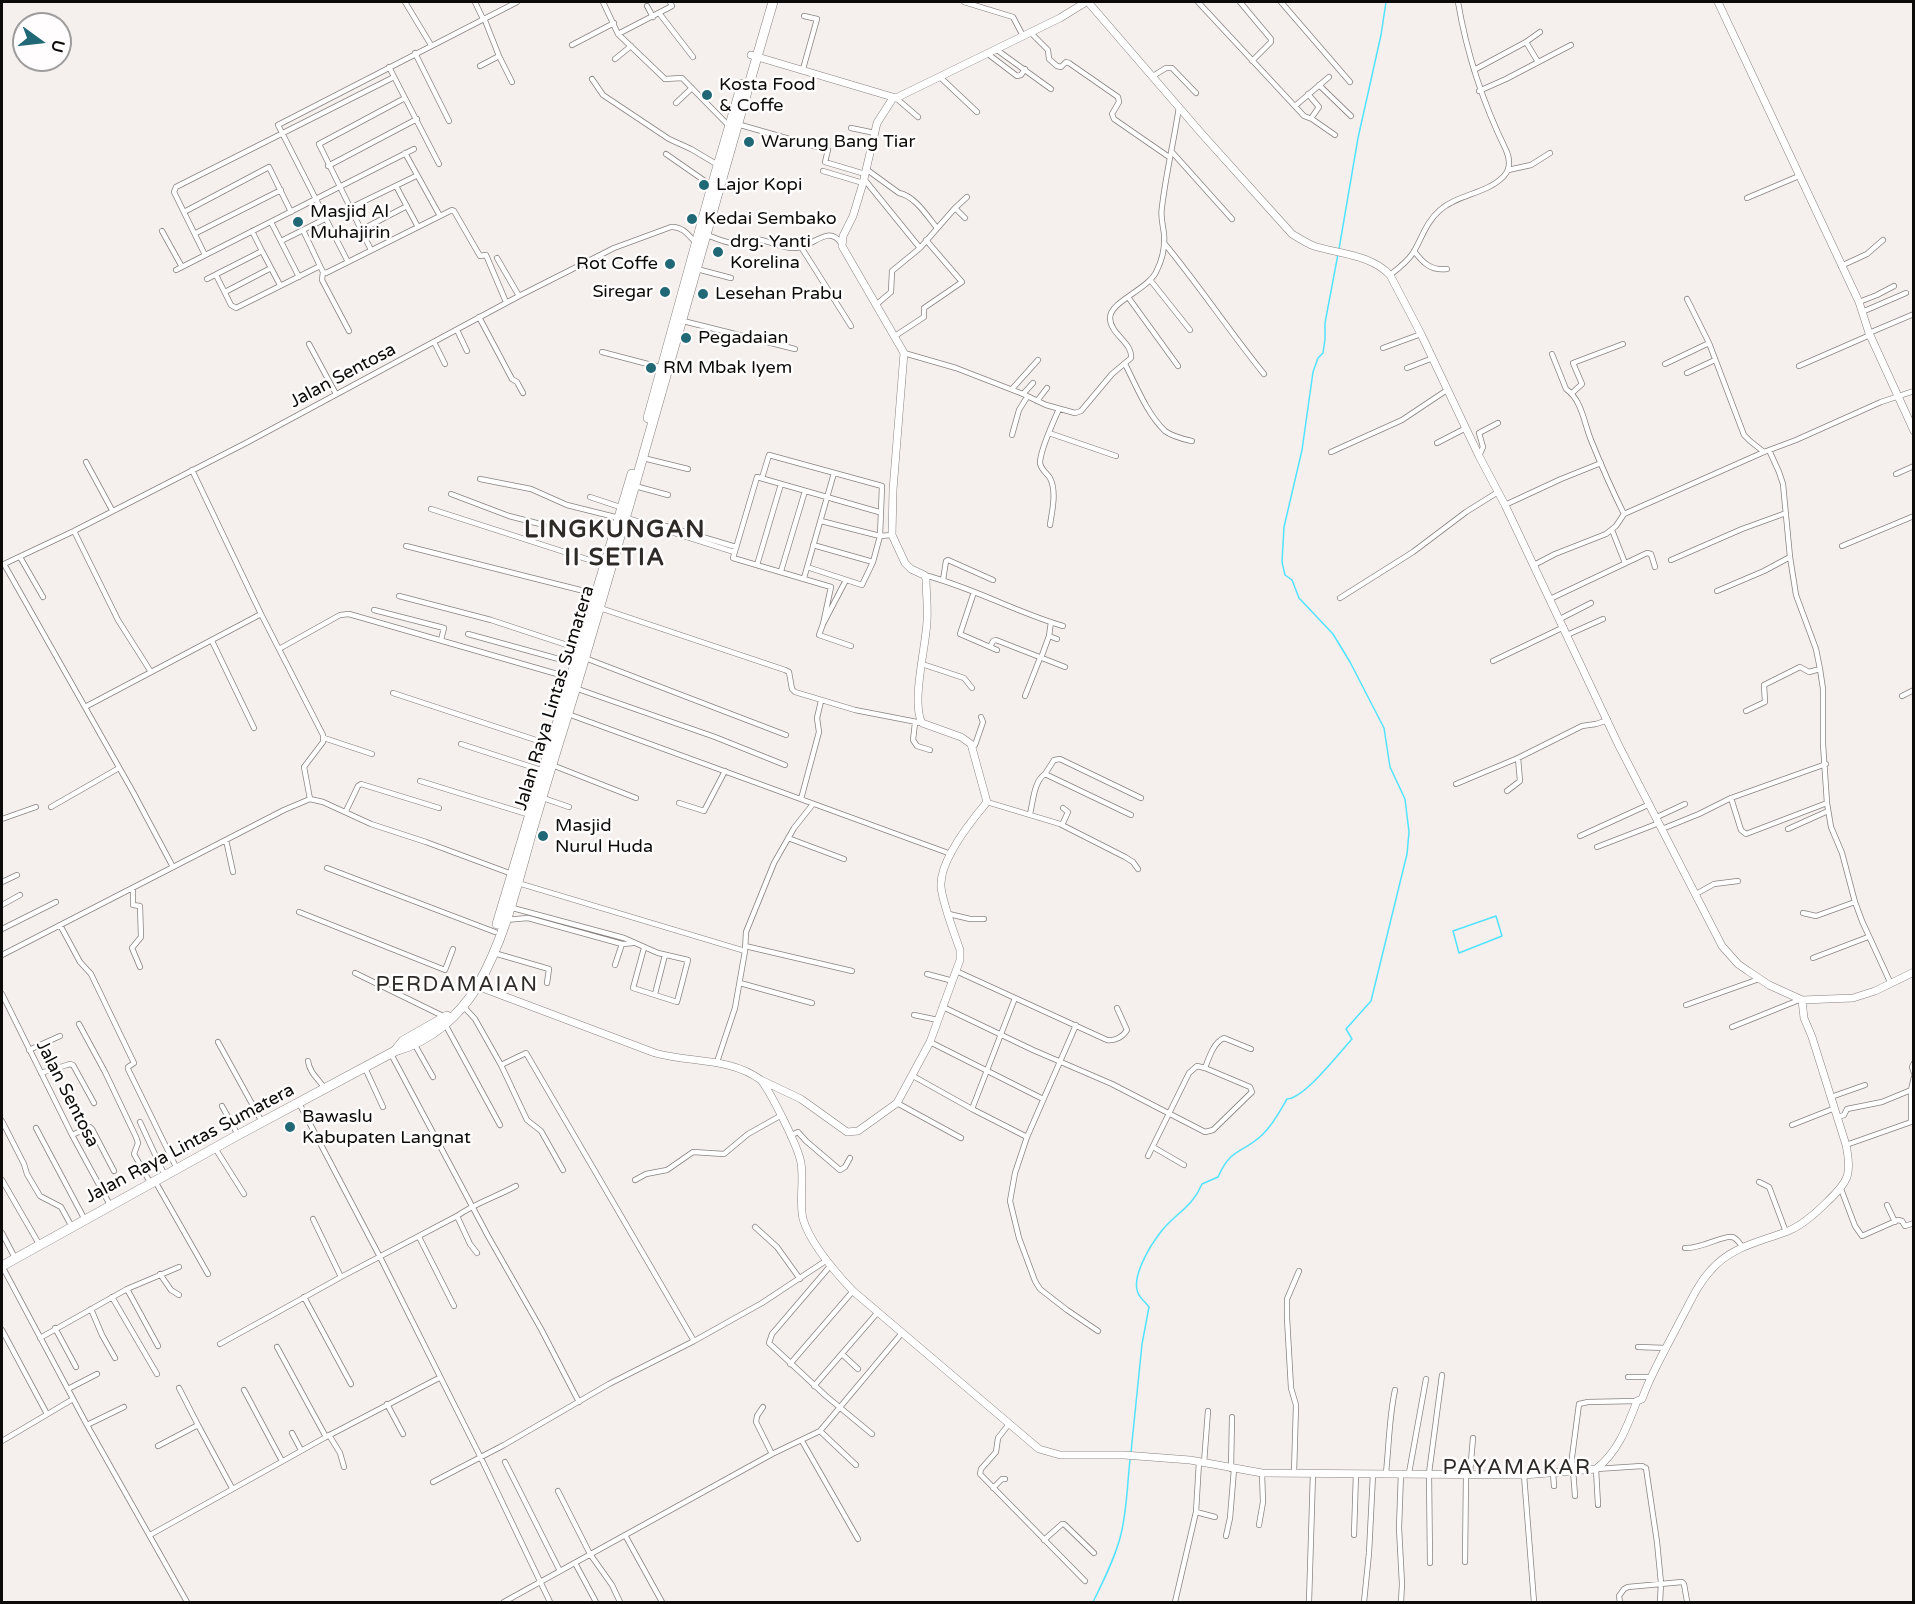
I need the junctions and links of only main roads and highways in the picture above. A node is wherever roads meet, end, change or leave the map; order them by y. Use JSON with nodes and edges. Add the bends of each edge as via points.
{"nodes":[{"id":1,"x":766,"y":2,"type":"edge"},
{"id":2,"x":773,"y":2,"type":"edge"},
{"id":3,"x":754,"y":56,"type":"junction"},
{"id":4,"x":733,"y":125,"type":"junction"},
{"id":5,"x":699,"y":246,"type":"junction"},
{"id":6,"x":623,"y":518,"type":"junction"},
{"id":7,"x":581,"y":659,"type":"junction"},
{"id":8,"x":565,"y":713,"type":"junction"},
{"id":9,"x":548,"y":768,"type":"junction"},
{"id":10,"x":517,"y":878,"type":"junction"},
{"id":11,"x":446,"y":1021,"type":"junction"},
{"id":12,"x":393,"y":1052,"type":"junction"},
{"id":13,"x":2,"y":1266,"type":"edge"}],
"edges":[{"from":1,"to":3,"type":"highway","name":"Jalan Raya Lintas Sumatera"},
{"from":2,"to":3,"type":"highway","name":"Jalan Raya Lintas Sumatera"},
{"from":3,"to":4,"type":"highway","name":"Jalan Raya Lintas Sumatera"},
{"from":4,"to":5,"type":"highway","name":"Jalan Raya Lintas Sumatera","via":[[712,186]]},
{"from":4,"to":5,"type":"highway","name":"Jalan Raya Lintas Sumatera","via":[[706,235]]},
{"from":5,"to":6,"type":"highway","name":"Jalan Raya Lintas Sumatera","via":[[683,321]]},
{"from":5,"to":6,"type":"highway","name":"Jalan Raya Lintas Sumatera","via":[[622,508]]},
{"from":6,"to":7,"type":"highway","name":"Jalan Raya Lintas Sumatera"},
{"from":6,"to":7,"type":"highway","name":"Jalan Raya Lintas Sumatera","via":[[579,649]]},
{"from":7,"to":8,"type":"highway","name":"Jalan Raya Lintas Sumatera"},
{"from":7,"to":8,"type":"highway","name":"Jalan Raya Lintas Sumatera","via":[[571,678]]},
{"from":8,"to":9,"type":"highway","name":"Jalan Raya Lintas Sumatera"},
{"from":8,"to":9,"type":"highway","name":"Jalan Raya Lintas Sumatera","via":[[551,745]]},
{"from":9,"to":10,"type":"highway","name":"Jalan Raya Lintas Sumatera","via":[[543,798]]},
{"from":9,"to":10,"type":"highway","name":"Jalan Raya Lintas Sumatera","via":[[530,815]]},
{"from":10,"to":11,"type":"highway","name":"Jalan Raya Lintas Sumatera","via":[[473,986]]},
{"from":10,"to":11,"type":"highway","name":"Jalan Raya Lintas Sumatera","via":[[494,953],[463,1006]]},
{"from":11,"to":12,"type":"highway","name":"Jalan Raya Lintas Sumatera","via":[[403,1041]]},
{"from":11,"to":12,"type":"highway","name":"Jalan Raya Lintas Sumatera","via":[[415,1045]]},
{"from":12,"to":13,"type":"highway","name":"Jalan Raya Lintas Sumatera"}]}
